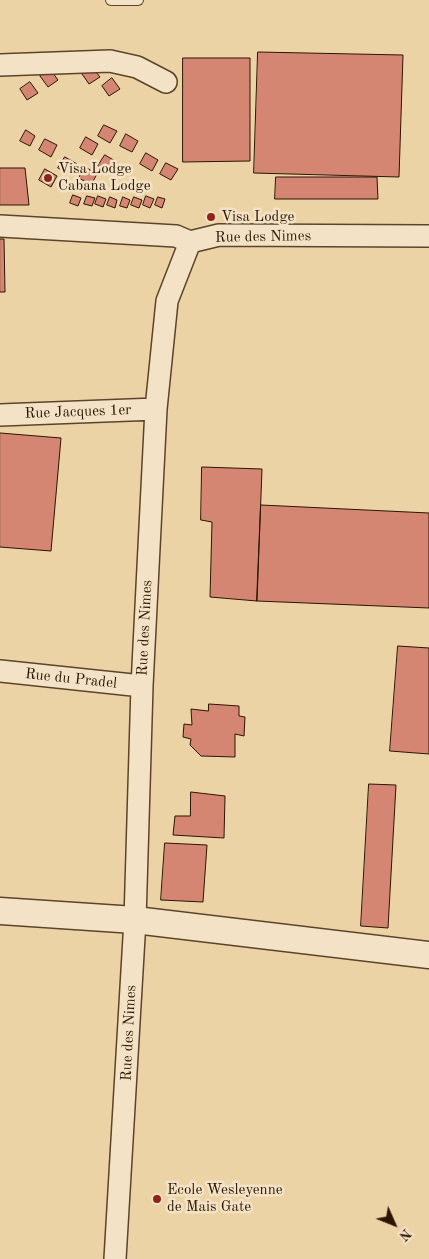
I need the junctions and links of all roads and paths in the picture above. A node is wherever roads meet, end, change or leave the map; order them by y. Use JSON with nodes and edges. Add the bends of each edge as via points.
{"nodes":[{"id":1,"x":111,"y":0,"type":"edge"},
{"id":2,"x":138,"y":0,"type":"edge"},
{"id":3,"x":0,"y":65,"type":"edge"},
{"id":4,"x":166,"y":82,"type":"dead end"},
{"id":5,"x":0,"y":226,"type":"edge"},
{"id":6,"x":429,"y":236,"type":"edge"},
{"id":7,"x":190,"y":242,"type":"junction"},
{"id":8,"x":156,"y":410,"type":"junction"},
{"id":9,"x":0,"y":414,"type":"edge"},
{"id":10,"x":0,"y":671,"type":"edge"},
{"id":11,"x":142,"y":686,"type":"junction"},
{"id":12,"x":0,"y":911,"type":"edge"},
{"id":13,"x":135,"y":920,"type":"junction"},
{"id":14,"x":429,"y":955,"type":"edge"},
{"id":15,"x":115,"y":1259,"type":"edge"}],
"edges":[{"from":1,"to":2,"type":"lane"},
{"from":3,"to":4,"type":"street","via":[[110,61],[137,67]]},
{"from":5,"to":7,"type":"street","via":[[176,236]]},
{"from":6,"to":7,"type":"street","name":"Rue des Nimes","via":[[220,235]]},
{"from":7,"to":8,"type":"street","name":"Rue des Nimes","via":[[167,301]]},
{"from":8,"to":9,"type":"street","name":"Rue Jacques 1er"},
{"from":8,"to":11,"type":"street","name":"Rue des Nimes"},
{"from":10,"to":11,"type":"street","name":"Rue du Pradel"},
{"from":11,"to":13,"type":"street","name":"Rue des Nimes"},
{"from":12,"to":13,"type":"street"},
{"from":13,"to":14,"type":"street"},
{"from":13,"to":15,"type":"street","name":"Rue des Nimes"}]}
